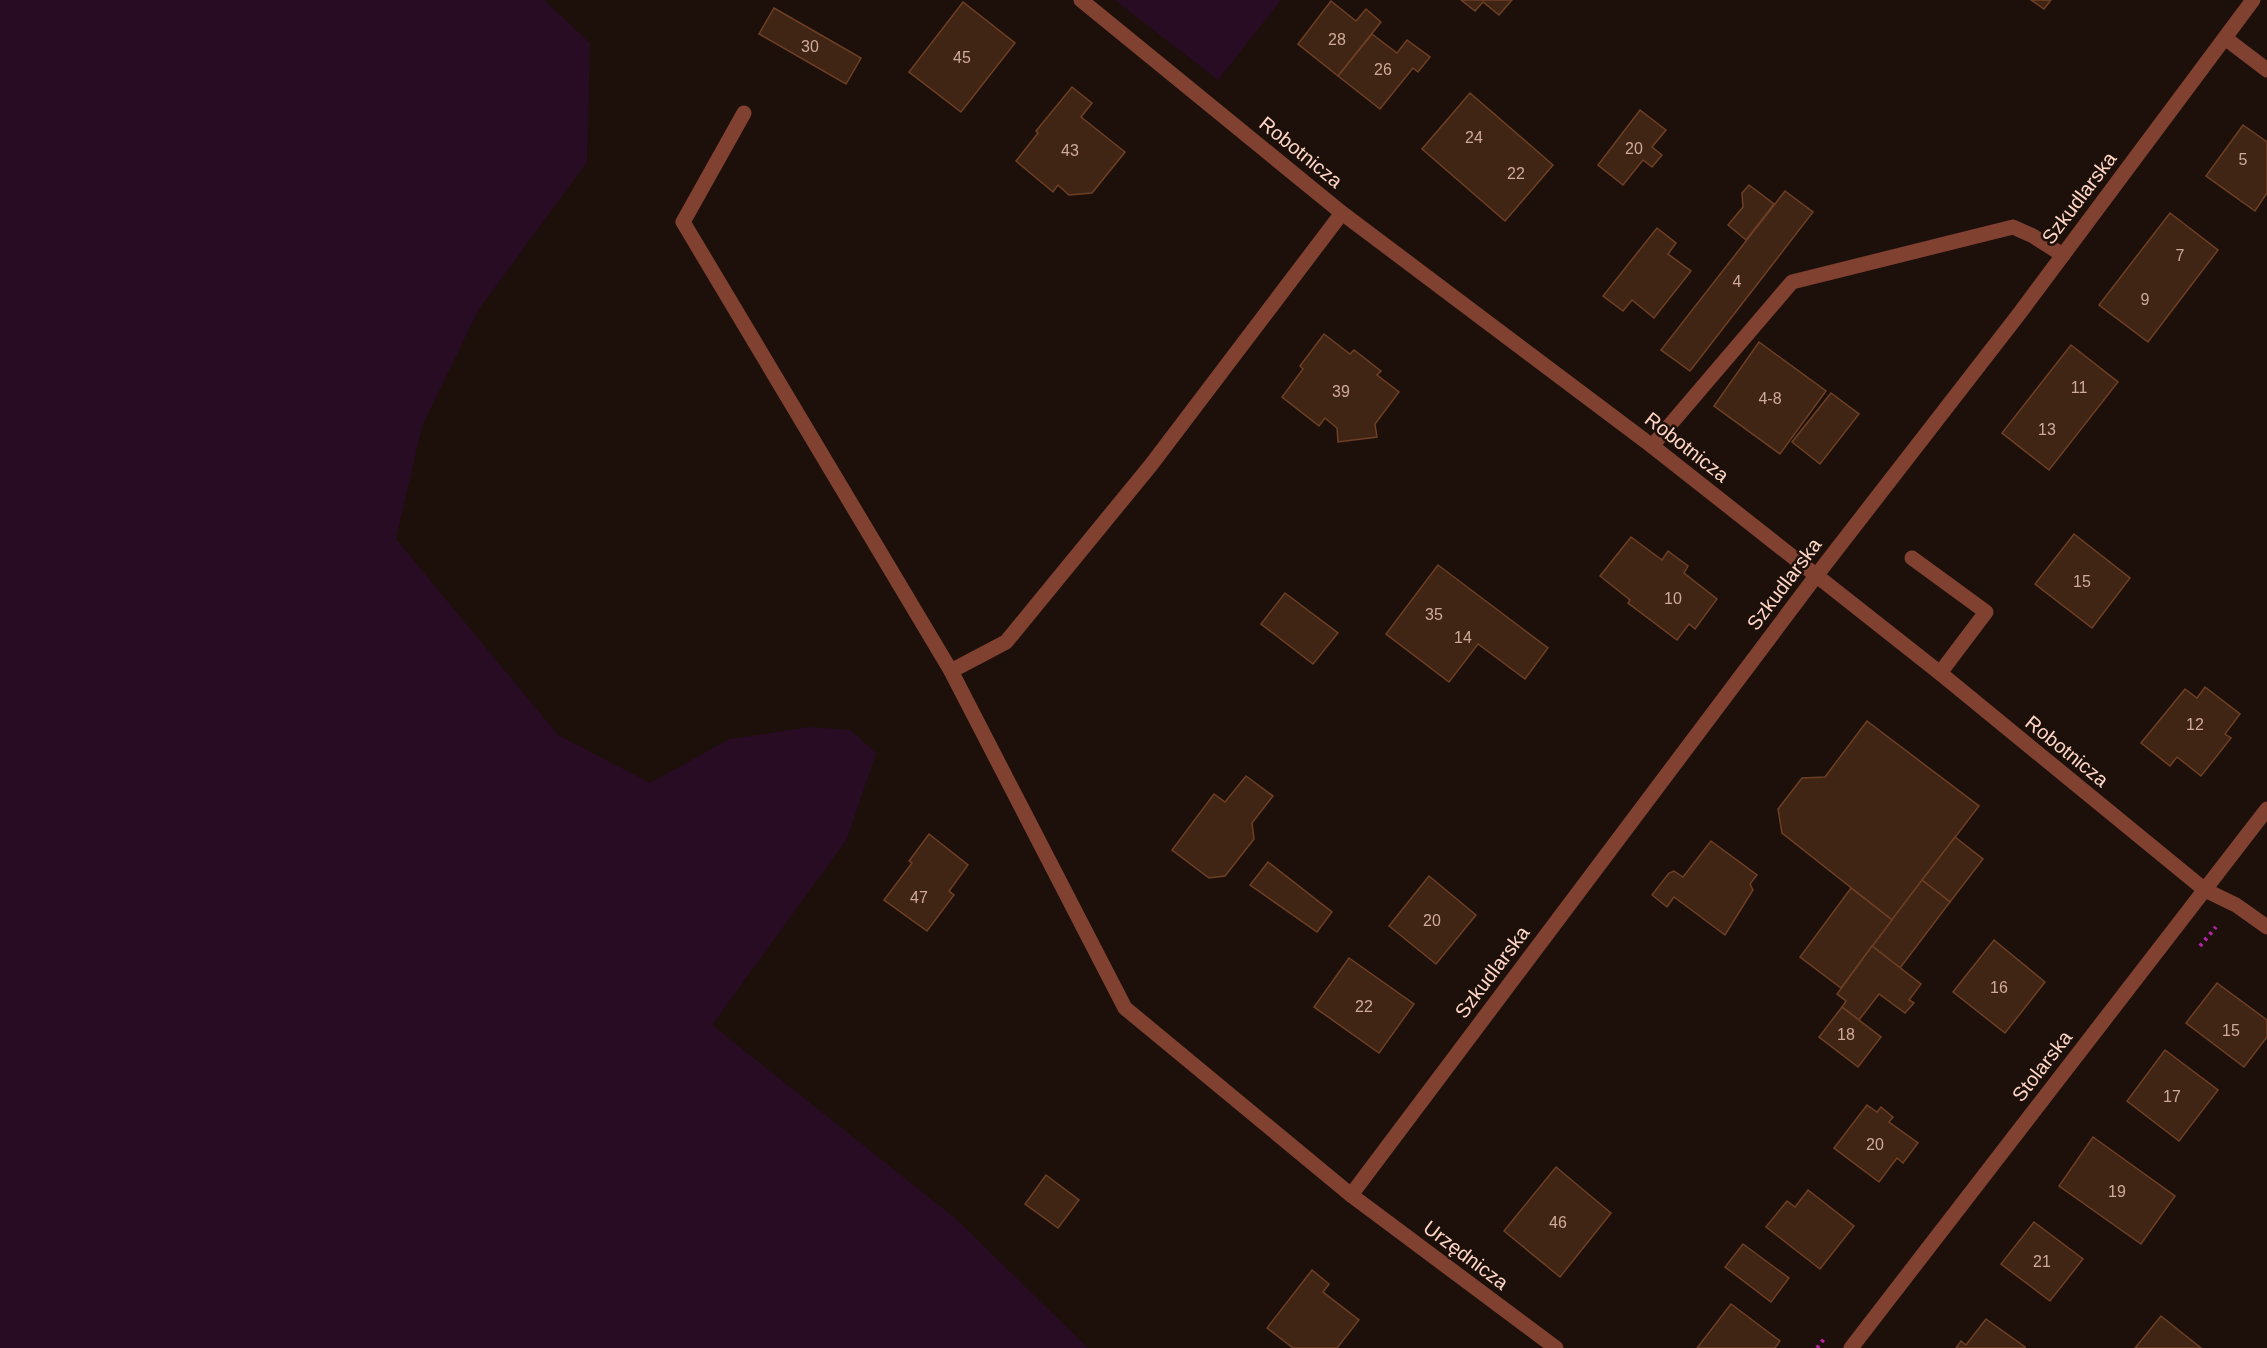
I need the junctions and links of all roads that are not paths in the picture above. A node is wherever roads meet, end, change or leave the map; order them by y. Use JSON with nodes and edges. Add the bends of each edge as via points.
{"nodes":[{"id":1,"x":1081,"y":0,"type":"edge"},
{"id":2,"x":2253,"y":0,"type":"edge"},
{"id":3,"x":2224,"y":38,"type":"junction"},
{"id":4,"x":2267,"y":70,"type":"edge"},
{"id":5,"x":744,"y":112,"type":"dead end"},
{"id":6,"x":1342,"y":213,"type":"junction"},
{"id":7,"x":2063,"y":255,"type":"junction"},
{"id":8,"x":1652,"y":446,"type":"junction"},
{"id":9,"x":1912,"y":558,"type":"dead end"},
{"id":10,"x":1816,"y":576,"type":"junction"},
{"id":11,"x":951,"y":671,"type":"junction"},
{"id":12,"x":1940,"y":673,"type":"junction"},
{"id":13,"x":2267,"y":809,"type":"edge"},
{"id":14,"x":2205,"y":890,"type":"junction"},
{"id":15,"x":2267,"y":927,"type":"edge"},
{"id":16,"x":1351,"y":1195,"type":"junction"},
{"id":17,"x":1556,"y":1348,"type":"edge"},
{"id":18,"x":1851,"y":1348,"type":"edge"}],
"edges":[{"from":1,"to":6,"type":"street","name":"Robotnicza"},
{"from":2,"to":3,"type":"street","name":"Szkudlarska"},
{"from":3,"to":4,"type":"street"},
{"from":3,"to":7,"type":"street","name":"Szkudlarska"},
{"from":5,"to":11,"type":"street","name":"Urzędnicza","via":[[683,222]]},
{"from":6,"to":8,"type":"street","name":"Robotnicza"},
{"from":6,"to":11,"type":"street","via":[[1151,465],[1006,642]]},
{"from":7,"to":8,"type":"street","via":[[2013,227],[1792,282]]},
{"from":7,"to":10,"type":"street","name":"Szkudlarska"},
{"from":8,"to":10,"type":"street","name":"Robotnicza"},
{"from":9,"to":12,"type":"street","via":[[1986,612]]},
{"from":10,"to":12,"type":"street","name":"Robotnicza"},
{"from":10,"to":16,"type":"street","name":"Szkudlarska"},
{"from":11,"to":16,"type":"street","name":"Urzędnicza","via":[[1125,1008]]},
{"from":12,"to":14,"type":"street","name":"Robotnicza"},
{"from":13,"to":14,"type":"street","name":"Stolarska"},
{"from":14,"to":15,"type":"street","name":"Robotnicza","via":[[2236,905]]},
{"from":14,"to":18,"type":"street","name":"Stolarska"},
{"from":16,"to":17,"type":"street","name":"Urzędnicza"}]}
